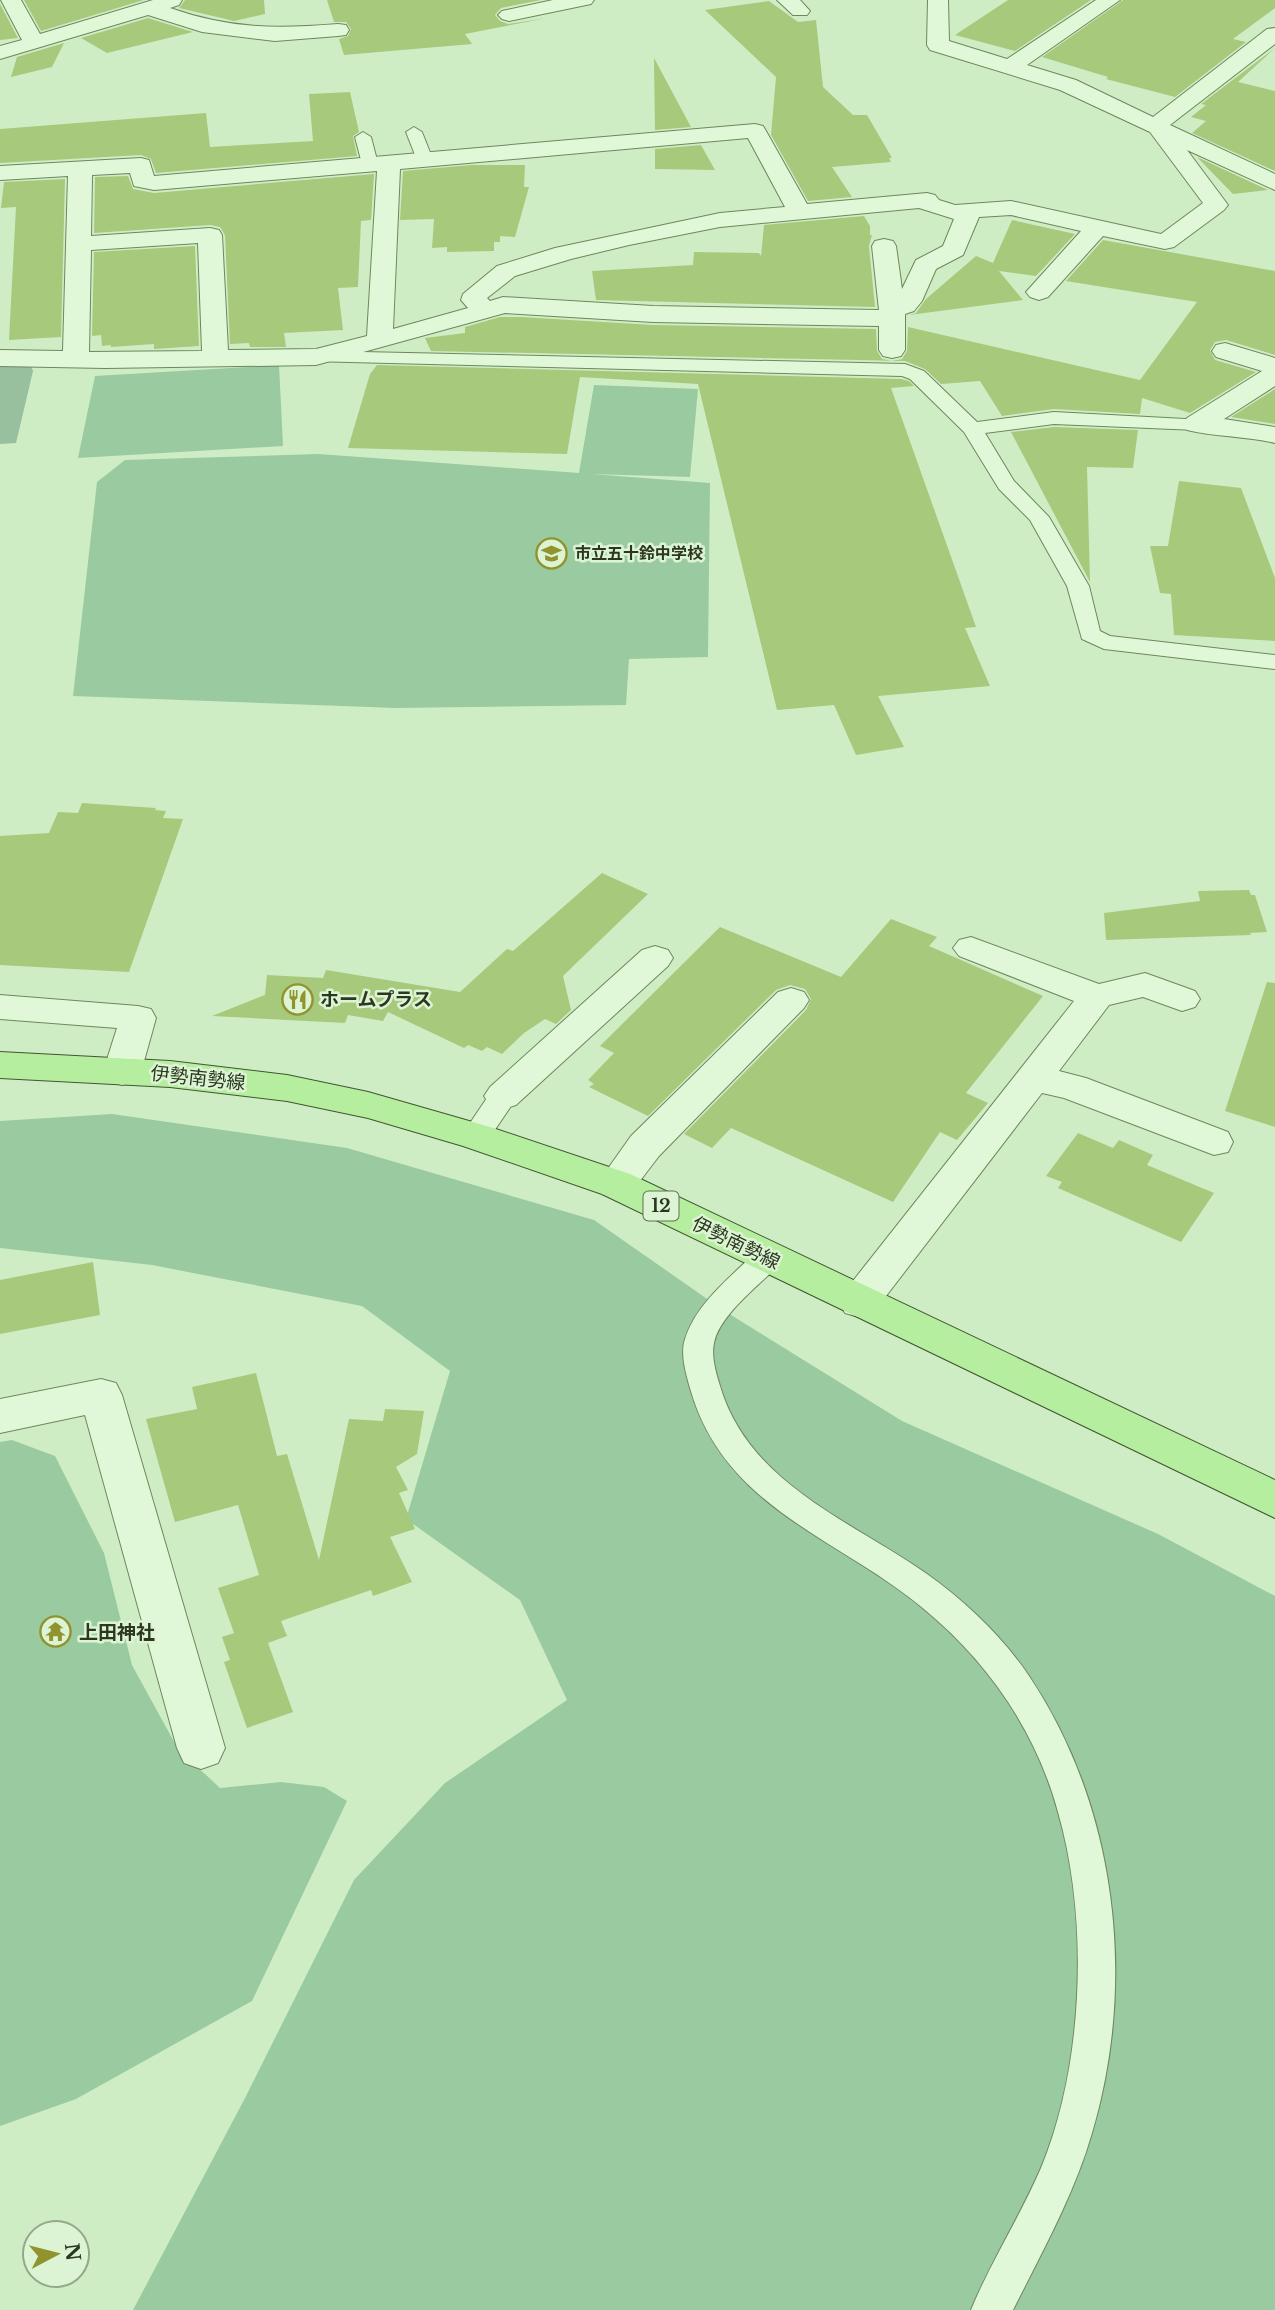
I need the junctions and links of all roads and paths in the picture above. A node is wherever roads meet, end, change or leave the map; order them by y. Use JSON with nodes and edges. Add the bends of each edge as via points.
{"nodes":[{"id":1,"x":11,"y":0,"type":"edge"},
{"id":2,"x":579,"y":0,"type":"edge"},
{"id":3,"x":937,"y":0,"type":"edge"},
{"id":4,"x":1110,"y":0,"type":"edge"},
{"id":5,"x":160,"y":3,"type":"edge"},
{"id":6,"x":509,"y":15,"type":"dead end"},
{"id":7,"x":338,"y":30,"type":"dead end"},
{"id":8,"x":1275,"y":34,"type":"edge"},
{"id":9,"x":34,"y":42,"type":"junction"},
{"id":10,"x":0,"y":53,"type":"edge"},
{"id":11,"x":1010,"y":67,"type":"junction"},
{"id":12,"x":1156,"y":125,"type":"junction"},
{"id":13,"x":414,"y":132,"type":"dead end"},
{"id":14,"x":363,"y":137,"type":"dead end"},
{"id":15,"x":425,"y":160,"type":"junction"},
{"id":16,"x":379,"y":164,"type":"junction"},
{"id":17,"x":80,"y":169,"type":"junction"},
{"id":18,"x":0,"y":173,"type":"edge"},
{"id":19,"x":1275,"y":183,"type":"edge"},
{"id":20,"x":799,"y":211,"type":"junction"},
{"id":21,"x":969,"y":211,"type":"junction"},
{"id":22,"x":1097,"y":227,"type":"junction"},
{"id":23,"x":78,"y":244,"type":"junction"},
{"id":24,"x":884,"y":246,"type":"dead end"},
{"id":25,"x":1039,"y":292,"type":"dead end"},
{"id":26,"x":484,"y":309,"type":"junction"},
{"id":27,"x":891,"y":314,"type":"junction"},
{"id":28,"x":380,"y":340,"type":"junction"},
{"id":29,"x":892,"y":350,"type":"dead end"},
{"id":30,"x":1225,"y":351,"type":"dead end"},
{"id":31,"x":215,"y":357,"type":"junction"},
{"id":32,"x":316,"y":357,"type":"junction"},
{"id":33,"x":0,"y":358,"type":"edge"},
{"id":34,"x":76,"y":359,"type":"junction"},
{"id":35,"x":1275,"y":366,"type":"edge"},
{"id":36,"x":1275,"y":374,"type":"edge"},
{"id":37,"x":1197,"y":424,"type":"junction"},
{"id":38,"x":972,"y":429,"type":"junction"},
{"id":39,"x":1275,"y":435,"type":"edge"},
{"id":40,"x":1275,"y":662,"type":"edge"},
{"id":41,"x":971,"y":948,"type":"dead end"},
{"id":42,"x":655,"y":958,"type":"dead end"},
{"id":43,"x":1097,"y":996,"type":"junction"},
{"id":44,"x":1182,"y":999,"type":"dead end"},
{"id":45,"x":790,"y":1000,"type":"dead end"},
{"id":46,"x":0,"y":1007,"type":"edge"},
{"id":47,"x":0,"y":1065,"type":"edge"},
{"id":48,"x":122,"y":1072,"type":"junction"},
{"id":49,"x":1034,"y":1078,"type":"junction"},
{"id":50,"x":503,"y":1096,"type":"joint"},
{"id":51,"x":476,"y":1136,"type":"junction"},
{"id":52,"x":1214,"y":1142,"type":"dead end"},
{"id":53,"x":616,"y":1184,"type":"junction"},
{"id":54,"x":768,"y":1259,"type":"junction"},
{"id":55,"x":859,"y":1302,"type":"junction"},
{"id":56,"x":0,"y":1416,"type":"edge"},
{"id":57,"x":1275,"y":1500,"type":"edge"},
{"id":58,"x":201,"y":1748,"type":"dead end"},
{"id":59,"x":991,"y":2310,"type":"edge"}],
"edges":[{"from":1,"to":9,"type":"street"},
{"from":2,"to":6,"type":"street"},
{"from":3,"to":11,"type":"street","via":[[938,44]]},
{"from":4,"to":11,"type":"street"},
{"from":5,"to":7,"type":"street","via":[[202,26],[275,34]]},
{"from":5,"to":9,"type":"street"},
{"from":8,"to":12,"type":"street"},
{"from":9,"to":10,"type":"street"},
{"from":11,"to":12,"type":"street","via":[[1068,85]]},
{"from":12,"to":19,"type":"street"},
{"from":12,"to":22,"type":"street","via":[[1216,205],[1164,242]]},
{"from":13,"to":15,"type":"lane"},
{"from":14,"to":16,"type":"lane"},
{"from":15,"to":16,"type":"street"},
{"from":15,"to":20,"type":"street","via":[[755,131]]},
{"from":16,"to":17,"type":"street","via":[[154,183],[142,181],[141,166]]},
{"from":16,"to":28,"type":"street"},
{"from":17,"to":18,"type":"street"},
{"from":17,"to":23,"type":"street"},
{"from":20,"to":21,"type":"street","via":[[927,200],[929,205],[954,212]]},
{"from":20,"to":26,"type":"street","via":[[709,222],[564,253],[506,271],[476,294],[474,300]]},
{"from":21,"to":22,"type":"street","via":[[1011,208]]},
{"from":21,"to":27,"type":"street","via":[[954,250],[925,265],[909,301]]},
{"from":22,"to":25,"type":"street"},
{"from":23,"to":31,"type":"street","via":[[210,235]]},
{"from":23,"to":34,"type":"street"},
{"from":24,"to":27,"type":"street"},
{"from":26,"to":27,"type":"street","via":[[517,305],[653,314]]},
{"from":26,"to":28,"type":"street"},
{"from":27,"to":29,"type":"street"},
{"from":28,"to":32,"type":"street"},
{"from":30,"to":35,"type":"street"},
{"from":31,"to":32,"type":"street"},
{"from":31,"to":34,"type":"street"},
{"from":32,"to":38,"type":"lane","via":[[905,370]]},
{"from":33,"to":34,"type":"street"},
{"from":36,"to":37,"type":"street"},
{"from":37,"to":38,"type":"lane","via":[[1054,418]]},
{"from":37,"to":39,"type":"street"},
{"from":38,"to":40,"type":"lane","via":[[1006,485],[1040,517],[1077,586],[1090,634],[1096,639]]},
{"from":41,"to":43,"type":"street"},
{"from":42,"to":50,"type":"street"},
{"from":43,"to":44,"type":"street","via":[[1145,985]]},
{"from":43,"to":49,"type":"street"},
{"from":45,"to":53,"type":"street","via":[[645,1146]]},
{"from":46,"to":48,"type":"street","via":[[138,1018]]},
{"from":47,"to":48,"type":"main road","name":"伊勢南勢線","number":"12"},
{"from":48,"to":51,"type":"main road","name":"伊勢南勢線","number":"12","via":[[287,1088]]},
{"from":49,"to":52,"type":"street","via":[[1073,1087]]},
{"from":49,"to":55,"type":"street"},
{"from":50,"to":51,"type":"lane"},
{"from":51,"to":53,"type":"main road","name":"伊勢南勢線","number":"12"},
{"from":53,"to":54,"type":"main road","name":"伊勢南勢線","number":"12"},
{"from":54,"to":55,"type":"main road","name":"伊勢南勢線","number":"12"},
{"from":54,"to":59,"type":"lane","via":[[715,1313],[698,1342],[706,1402],[724,1437],[751,1470],[909,1579],[982,1642],[1036,1720],[1063,1774],[1079,1823],[1095,1954],[1087,2066],[1073,2131],[1052,2189]]},
{"from":55,"to":57,"type":"main road","name":"伊勢南勢線","number":"12"},
{"from":56,"to":58,"type":"street","via":[[101,1395]]}]}
